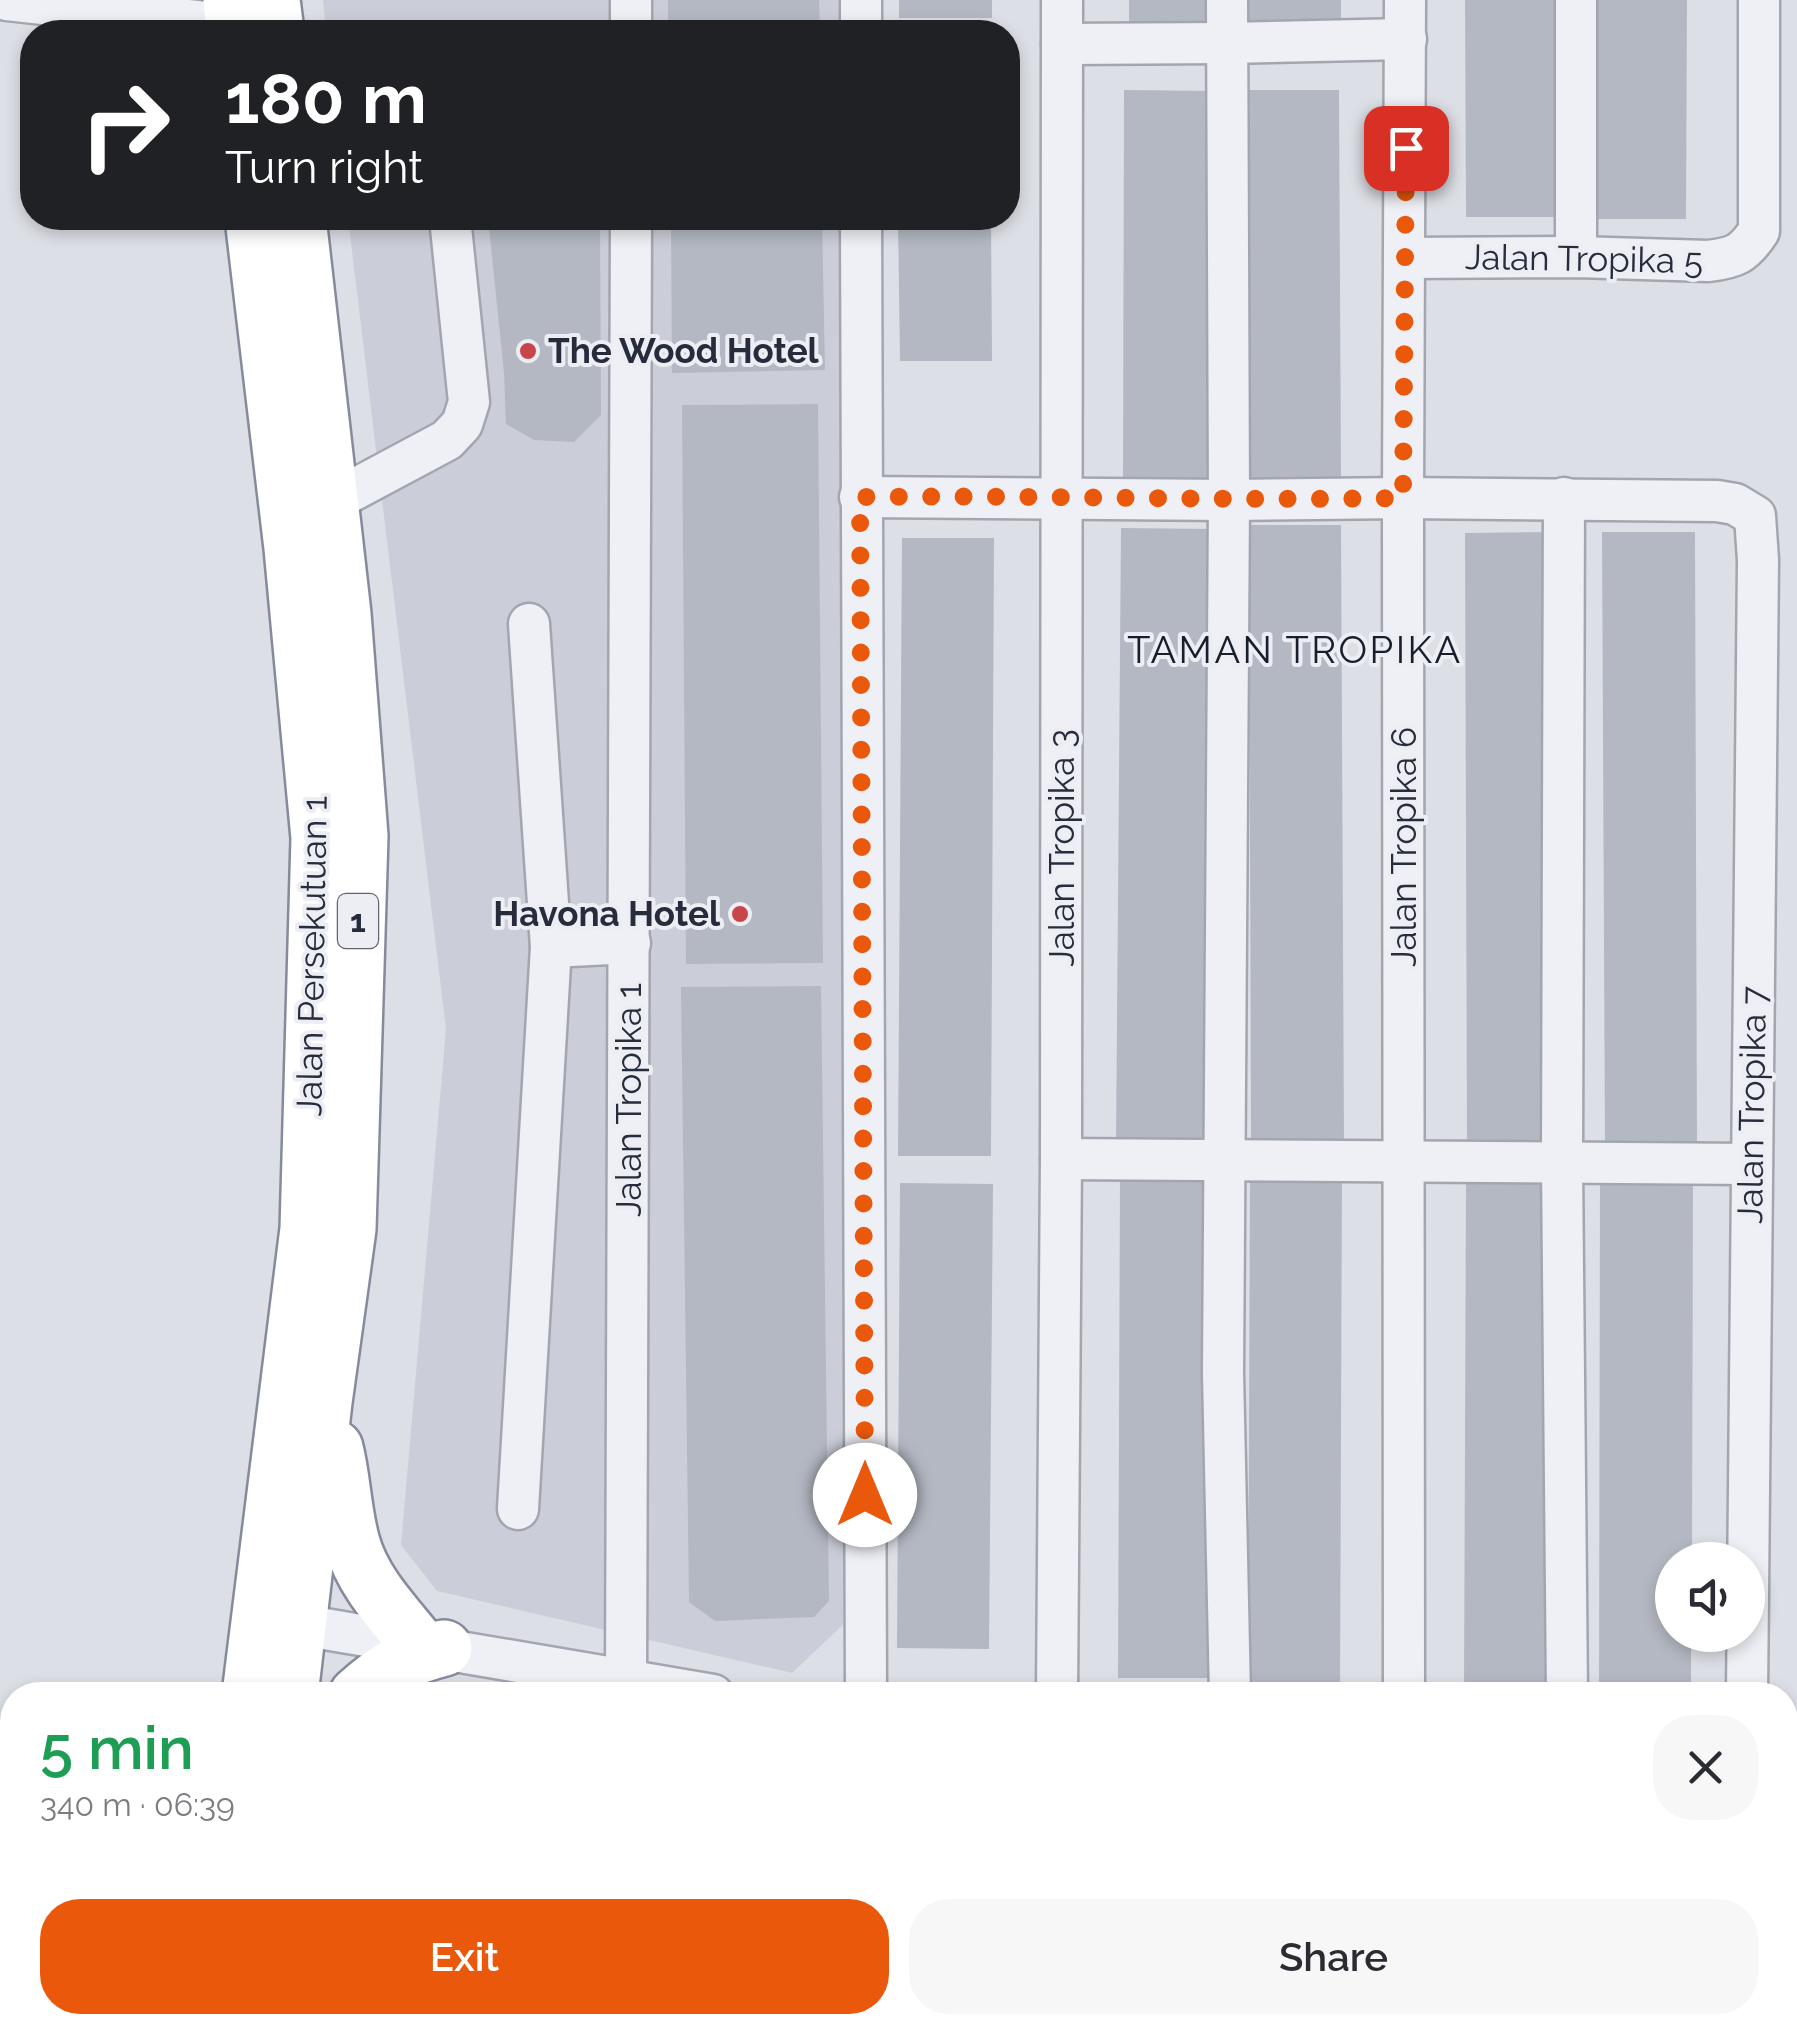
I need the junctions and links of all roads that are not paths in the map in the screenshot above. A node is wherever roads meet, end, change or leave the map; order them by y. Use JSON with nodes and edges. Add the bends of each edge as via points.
{"nodes":[{"id":1,"x":7,"y":0,"type":"edge"},
{"id":2,"x":1062,"y":0,"type":"edge"},
{"id":3,"x":1227,"y":0,"type":"edge"},
{"id":4,"x":1576,"y":0,"type":"edge"},
{"id":5,"x":1759,"y":0,"type":"edge"},
{"id":6,"x":1406,"y":19,"type":"edge"},
{"id":7,"x":249,"y":20,"type":"edge"},
{"id":8,"x":1227,"y":43,"type":"junction"},
{"id":9,"x":1062,"y":44,"type":"junction"},
{"id":10,"x":254,"y":230,"type":"edge"},
{"id":11,"x":299,"y":230,"type":"edge"},
{"id":12,"x":451,"y":230,"type":"edge"},
{"id":13,"x":630,"y":230,"type":"edge"},
{"id":14,"x":860,"y":230,"type":"edge"},
{"id":15,"x":1576,"y":257,"type":"junction"},
{"id":16,"x":1406,"y":258,"type":"junction"},
{"id":17,"x":860,"y":497,"type":"junction"},
{"id":18,"x":1062,"y":497,"type":"junction"},
{"id":19,"x":1403,"y":498,"type":"junction"},
{"id":20,"x":1564,"y":498,"type":"junction"},
{"id":21,"x":1229,"y":500,"type":"junction"},
{"id":22,"x":331,"y":502,"type":"junction"},
{"id":23,"x":529,"y":624,"type":"dead end"},
{"id":24,"x":630,"y":943,"type":"junction"},
{"id":25,"x":551,"y":946,"type":"junction"},
{"id":26,"x":1061,"y":1160,"type":"junction"},
{"id":27,"x":1225,"y":1161,"type":"junction"},
{"id":28,"x":1404,"y":1162,"type":"junction"},
{"id":29,"x":1562,"y":1163,"type":"junction"},
{"id":30,"x":1752,"y":1164,"type":"junction"},
{"id":31,"x":324,"y":1402,"type":"junction"},
{"id":32,"x":518,"y":1509,"type":"dead end"},
{"id":33,"x":278,"y":1622,"type":"junction"},
{"id":34,"x":431,"y":1646,"type":"junction"},
{"id":35,"x":255,"y":1682,"type":"edge"},
{"id":36,"x":288,"y":1682,"type":"edge"},
{"id":37,"x":373,"y":1682,"type":"edge"},
{"id":38,"x":593,"y":1682,"type":"edge"},
{"id":39,"x":607,"y":1682,"type":"edge"},
{"id":40,"x":866,"y":1682,"type":"edge"},
{"id":41,"x":1057,"y":1682,"type":"edge"},
{"id":42,"x":1230,"y":1682,"type":"edge"},
{"id":43,"x":1404,"y":1682,"type":"edge"},
{"id":44,"x":1567,"y":1682,"type":"edge"},
{"id":45,"x":1747,"y":1682,"type":"edge"}],
"edges":[{"from":1,"to":7,"type":"street"},
{"from":2,"to":9,"type":"street","name":"Jalan Tropika 3"},
{"from":3,"to":8,"type":"street"},
{"from":4,"to":15,"type":"street"},
{"from":5,"to":15,"type":"street","name":"Jalan Tropika 5","via":[[1759,231],[1747,250],[1708,262]]},
{"from":6,"to":8,"type":"street"},
{"from":6,"to":16,"type":"street","name":"Jalan Tropika 6"},
{"from":8,"to":9,"type":"street"},
{"from":8,"to":21,"type":"street"},
{"from":9,"to":18,"type":"street","name":"Jalan Tropika 3"},
{"from":10,"to":33,"type":"highway","name":"Jalan Persekutuan 1","number":"1","via":[[319,838],[308,1229]]},
{"from":11,"to":22,"type":"highway","name":"Jalan Persekutuan 1","number":"1"},
{"from":12,"to":22,"type":"street","via":[[469,402],[462,424],[446,440]]},
{"from":13,"to":24,"type":"street","name":"Jalan Tropika 1"},
{"from":14,"to":17,"type":"street"},
{"from":15,"to":16,"type":"street","name":"Jalan Tropika 5"},
{"from":16,"to":19,"type":"street","name":"Jalan Tropika 6"},
{"from":17,"to":18,"type":"street"},
{"from":17,"to":40,"type":"street"},
{"from":18,"to":21,"type":"street"},
{"from":18,"to":26,"type":"street","name":"Jalan Tropika 3"},
{"from":19,"to":20,"type":"street"},
{"from":19,"to":21,"type":"street"},
{"from":19,"to":28,"type":"street","name":"Jalan Tropika 6"},
{"from":20,"to":29,"type":"street"},
{"from":20,"to":30,"type":"street","name":"Jalan Tropika 7","via":[[1717,500],[1755,516]]},
{"from":21,"to":27,"type":"street"},
{"from":22,"to":31,"type":"highway","name":"Jalan Persekutuan 1","number":"1","via":[[360,836],[348,1229]]},
{"from":23,"to":25,"type":"street"},
{"from":24,"to":25,"type":"street"},
{"from":24,"to":39,"type":"street","name":"Jalan Tropika 1"},
{"from":25,"to":32,"type":"street"},
{"from":26,"to":27,"type":"street"},
{"from":26,"to":41,"type":"street","name":"Jalan Tropika 3"},
{"from":27,"to":28,"type":"street"},
{"from":27,"to":42,"type":"street"},
{"from":28,"to":29,"type":"street"},
{"from":28,"to":43,"type":"street","name":"Jalan Tropika 6"},
{"from":29,"to":30,"type":"street"},
{"from":29,"to":44,"type":"street"},
{"from":30,"to":45,"type":"street","name":"Jalan Tropika 7"},
{"from":31,"to":33,"type":"highway","name":"Jalan Persekutuan 1","number":"1"},
{"from":31,"to":34,"type":"highway","via":[[352,1546],[369,1580]]},
{"from":33,"to":34,"type":"street"},
{"from":33,"to":35,"type":"highway","name":"Jalan Persekutuan 1","number":"1"},
{"from":33,"to":36,"type":"highway","name":"Jalan Persekutuan 1","number":"1"},
{"from":34,"to":37,"type":"highway"},
{"from":34,"to":38,"type":"street"}]}
